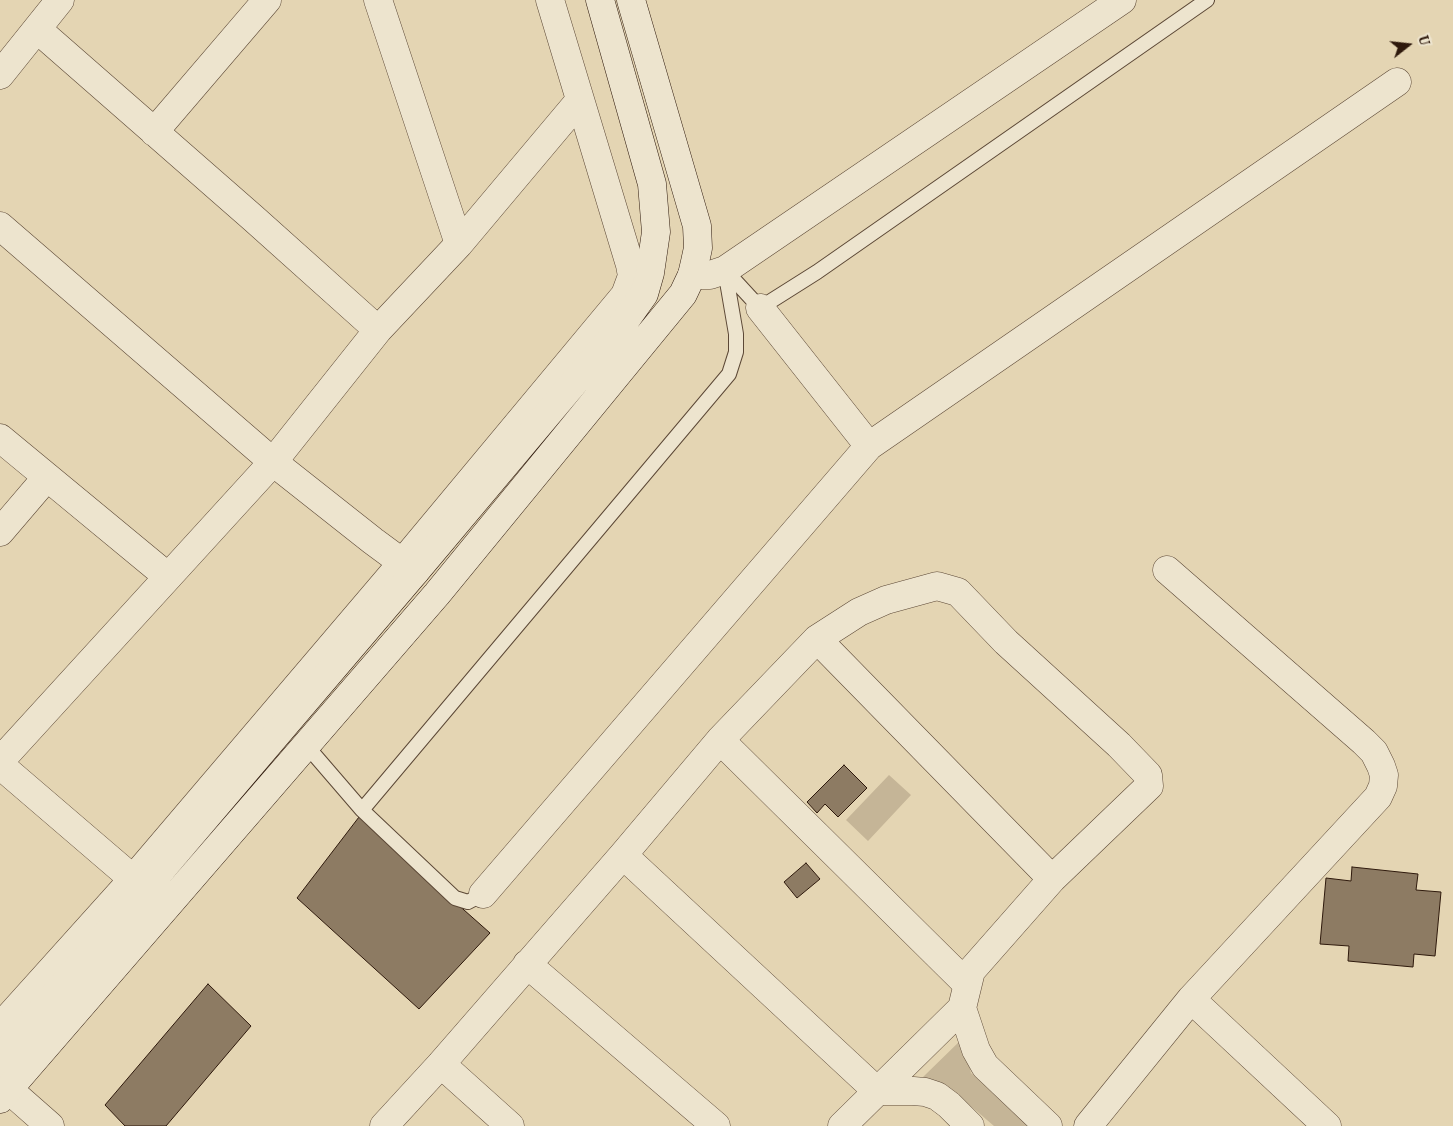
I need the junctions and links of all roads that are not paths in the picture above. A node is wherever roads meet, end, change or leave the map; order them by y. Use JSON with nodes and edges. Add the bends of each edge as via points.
{"nodes":[{"id":1,"x":60,"y":0,"type":"edge"},
{"id":2,"x":267,"y":0,"type":"edge"},
{"id":3,"x":378,"y":0,"type":"edge"},
{"id":4,"x":550,"y":0,"type":"edge"},
{"id":5,"x":600,"y":0,"type":"edge"},
{"id":6,"x":631,"y":0,"type":"edge"},
{"id":7,"x":1122,"y":0,"type":"edge"},
{"id":8,"x":1207,"y":0,"type":"edge"},
{"id":9,"x":37,"y":29,"type":"junction"},
{"id":10,"x":0,"y":75,"type":"edge"},
{"id":11,"x":1397,"y":82,"type":"dead end"},
{"id":12,"x":580,"y":100,"type":"junction"},
{"id":13,"x":154,"y":132,"type":"junction"},
{"id":14,"x":0,"y":226,"type":"edge"},
{"id":15,"x":458,"y":244,"type":"junction"},
{"id":16,"x":725,"y":270,"type":"junction"},
{"id":17,"x":692,"y":276,"type":"junction"},
{"id":18,"x":760,"y":308,"type":"junction"},
{"id":19,"x":378,"y":330,"type":"junction"},
{"id":20,"x":0,"y":438,"type":"edge"},
{"id":21,"x":870,"y":446,"type":"junction"},
{"id":22,"x":273,"y":462,"type":"junction"},
{"id":23,"x":47,"y":477,"type":"junction"},
{"id":24,"x":0,"y":532,"type":"edge"},
{"id":25,"x":408,"y":567,"type":"junction"},
{"id":26,"x":1167,"y":570,"type":"dead end"},
{"id":27,"x":167,"y":576,"type":"junction"},
{"id":28,"x":817,"y":639,"type":"junction"},
{"id":29,"x":720,"y":740,"type":"junction"},
{"id":30,"x":306,"y":745,"type":"junction"},
{"id":31,"x":0,"y":763,"type":"edge"},
{"id":32,"x":362,"y":810,"type":"junction"},
{"id":33,"x":623,"y":855,"type":"junction"},
{"id":34,"x":133,"y":879,"type":"junction"},
{"id":35,"x":1052,"y":879,"type":"junction"},
{"id":36,"x":484,"y":894,"type":"joint"},
{"id":37,"x":527,"y":964,"type":"junction"},
{"id":38,"x":965,"y":996,"type":"junction"},
{"id":39,"x":1191,"y":998,"type":"junction"},
{"id":40,"x":0,"y":1027,"type":"edge"},
{"id":41,"x":0,"y":1059,"type":"edge"},
{"id":42,"x":441,"y":1064,"type":"junction"},
{"id":43,"x":3,"y":1091,"type":"edge"},
{"id":44,"x":877,"y":1091,"type":"junction"},
{"id":45,"x":50,"y":1126,"type":"edge"},
{"id":46,"x":384,"y":1126,"type":"edge"},
{"id":47,"x":510,"y":1126,"type":"edge"},
{"id":48,"x":716,"y":1126,"type":"edge"},
{"id":49,"x":842,"y":1126,"type":"edge"},
{"id":50,"x":970,"y":1126,"type":"edge"},
{"id":51,"x":1048,"y":1126,"type":"edge"},
{"id":52,"x":1088,"y":1126,"type":"edge"},
{"id":53,"x":1327,"y":1126,"type":"edge"}],
"edges":[{"from":1,"to":9,"type":"street"},
{"from":2,"to":13,"type":"street"},
{"from":3,"to":15,"type":"street"},
{"from":4,"to":12,"type":"street"},
{"from":5,"to":25,"type":"street","via":[[652,184],[656,232],[644,294],[633,312]]},
{"from":6,"to":17,"type":"street","via":[[697,226],[698,248]]},
{"from":7,"to":16,"type":"street"},
{"from":8,"to":18,"type":"lane","via":[[817,272]]},
{"from":9,"to":10,"type":"street"},
{"from":9,"to":13,"type":"street"},
{"from":11,"to":21,"type":"street"},
{"from":12,"to":15,"type":"street"},
{"from":12,"to":25,"type":"street","via":[[630,265],[630,285]]},
{"from":13,"to":19,"type":"street"},
{"from":14,"to":22,"type":"street"},
{"from":15,"to":19,"type":"street"},
{"from":16,"to":17,"type":"street"},
{"from":16,"to":18,"type":"lane"},
{"from":16,"to":32,"type":"lane","via":[[736,334],[736,352],[729,374]]},
{"from":17,"to":30,"type":"street","via":[[684,294],[661,322],[437,594]]},
{"from":18,"to":21,"type":"street"},
{"from":19,"to":22,"type":"street"},
{"from":20,"to":23,"type":"street"},
{"from":21,"to":36,"type":"street"},
{"from":22,"to":25,"type":"street"},
{"from":22,"to":27,"type":"street"},
{"from":23,"to":24,"type":"street"},
{"from":23,"to":27,"type":"street"},
{"from":25,"to":34,"type":"street"},
{"from":25,"to":41,"type":"street"},
{"from":26,"to":39,"type":"street","via":[[1364,742],[1374,752],[1384,775],[1378,796]]},
{"from":27,"to":31,"type":"street"},
{"from":28,"to":29,"type":"street"},
{"from":28,"to":35,"type":"street"},
{"from":28,"to":35,"type":"street","via":[[859,612],[909,592],[937,586],[958,592],[1006,642],[1119,745],[1148,775],[1149,786]]},
{"from":29,"to":33,"type":"street"},
{"from":29,"to":38,"type":"street"},
{"from":30,"to":32,"type":"lane"},
{"from":30,"to":43,"type":"street"},
{"from":31,"to":34,"type":"street"},
{"from":32,"to":36,"type":"lane","via":[[456,898],[468,902]]},
{"from":33,"to":37,"type":"street"},
{"from":33,"to":44,"type":"street"},
{"from":34,"to":40,"type":"street"},
{"from":35,"to":38,"type":"street","via":[[972,971]]},
{"from":37,"to":42,"type":"street"},
{"from":37,"to":48,"type":"street"},
{"from":38,"to":44,"type":"street"},
{"from":38,"to":51,"type":"street","via":[[976,1050],[985,1066]]},
{"from":39,"to":52,"type":"street"},
{"from":39,"to":53,"type":"street"},
{"from":42,"to":46,"type":"street"},
{"from":42,"to":47,"type":"street"},
{"from":43,"to":45,"type":"street"},
{"from":44,"to":49,"type":"street"},
{"from":44,"to":50,"type":"street","via":[[913,1090],[937,1096]]}]}
